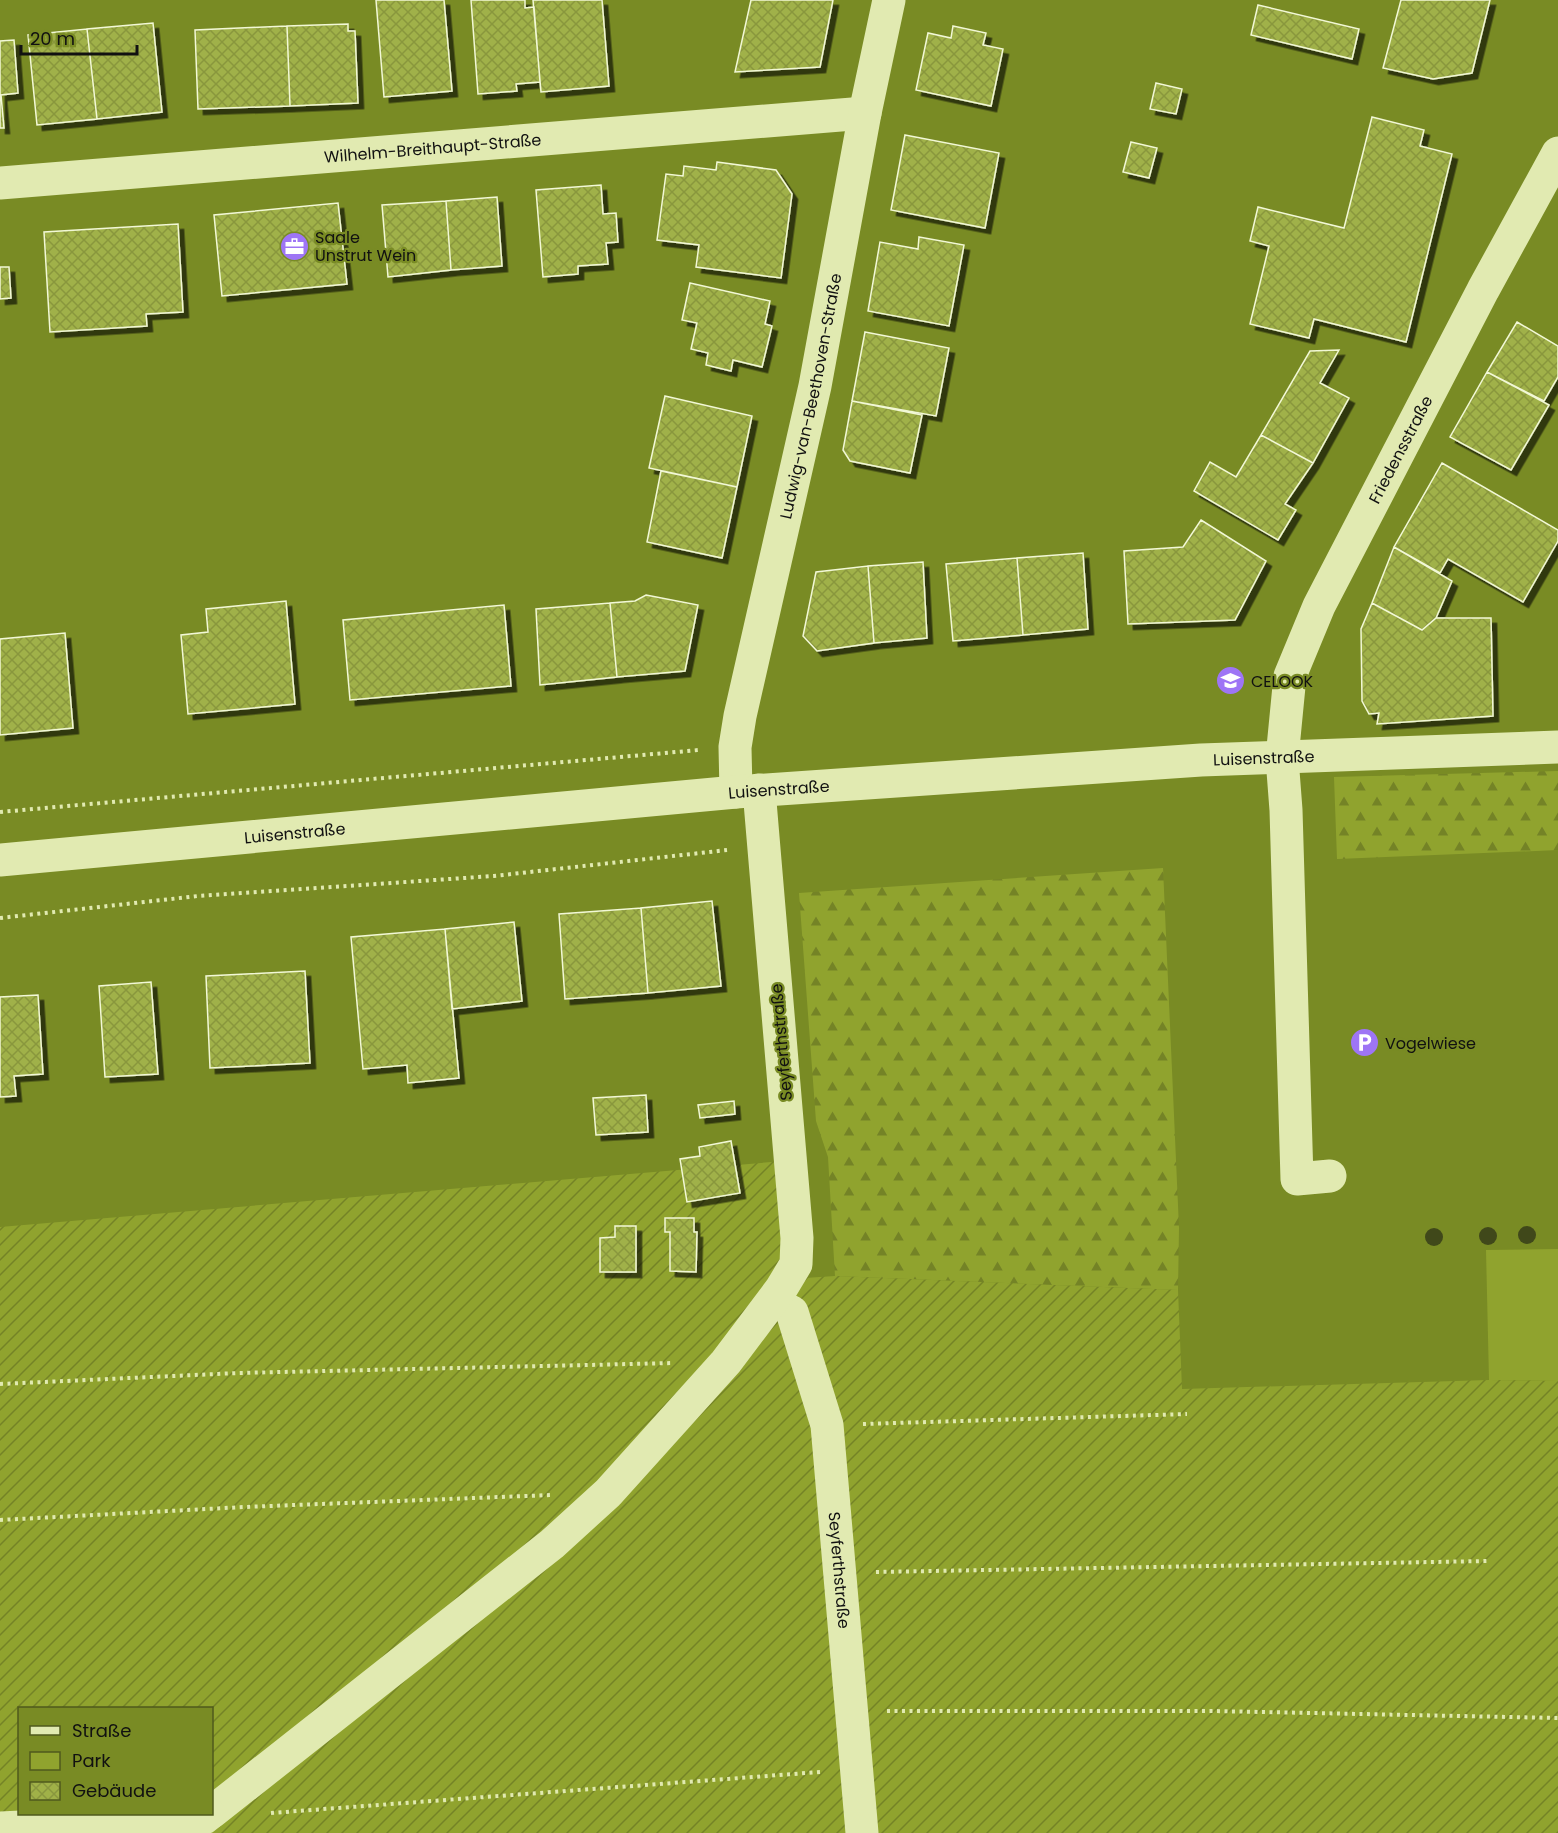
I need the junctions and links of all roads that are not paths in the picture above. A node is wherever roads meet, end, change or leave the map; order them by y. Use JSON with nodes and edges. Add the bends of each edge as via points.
{"nodes":[{"id":1,"x":889,"y":0,"type":"edge"},
{"id":2,"x":865,"y":113,"type":"junction"},
{"id":3,"x":1558,"y":153,"type":"edge"},
{"id":4,"x":0,"y":183,"type":"edge"},
{"id":5,"x":1558,"y":747,"type":"edge"},
{"id":6,"x":1282,"y":758,"type":"junction"},
{"id":7,"x":747,"y":791,"type":"junction"},
{"id":8,"x":0,"y":860,"type":"edge"},
{"id":9,"x":1330,"y":1176,"type":"dead end"},
{"id":10,"x":787,"y":1300,"type":"junction"},
{"id":11,"x":213,"y":1811,"type":"edge"},
{"id":12,"x":208,"y":1815,"type":"edge"},
{"id":13,"x":0,"y":1828,"type":"edge"},
{"id":14,"x":862,"y":1833,"type":"edge"}],
"edges":[{"from":1,"to":2,"type":"street","name":"Ludwig-van-Beethoven-Straße"},
{"from":2,"to":4,"type":"street","name":"Wilhelm-Breithaupt-Straße"},
{"from":2,"to":7,"type":"street","name":"Ludwig-van-Beethoven-Straße","via":[[815,386],[735,747],[734,766]]},
{"from":3,"to":6,"type":"street","name":"Friedensstraße","via":[[1319,606],[1290,676]]},
{"from":5,"to":6,"type":"street","name":"Luisenstraße"},
{"from":6,"to":7,"type":"street","name":"Luisenstraße"},
{"from":6,"to":9,"type":"street","name":"Friedensstraße","via":[[1287,810],[1297,1179]]},
{"from":7,"to":8,"type":"street","name":"Luisenstraße"},
{"from":7,"to":10,"type":"street","name":"Seyferthstraße","via":[[764,846],[797,1238],[796,1264]]},
{"from":10,"to":11,"type":"street","via":[[608,1492],[552,1544]]},
{"from":10,"to":14,"type":"street","name":"Seyferthstraße","via":[[827,1425]]},
{"from":12,"to":13,"type":"street"}]}
